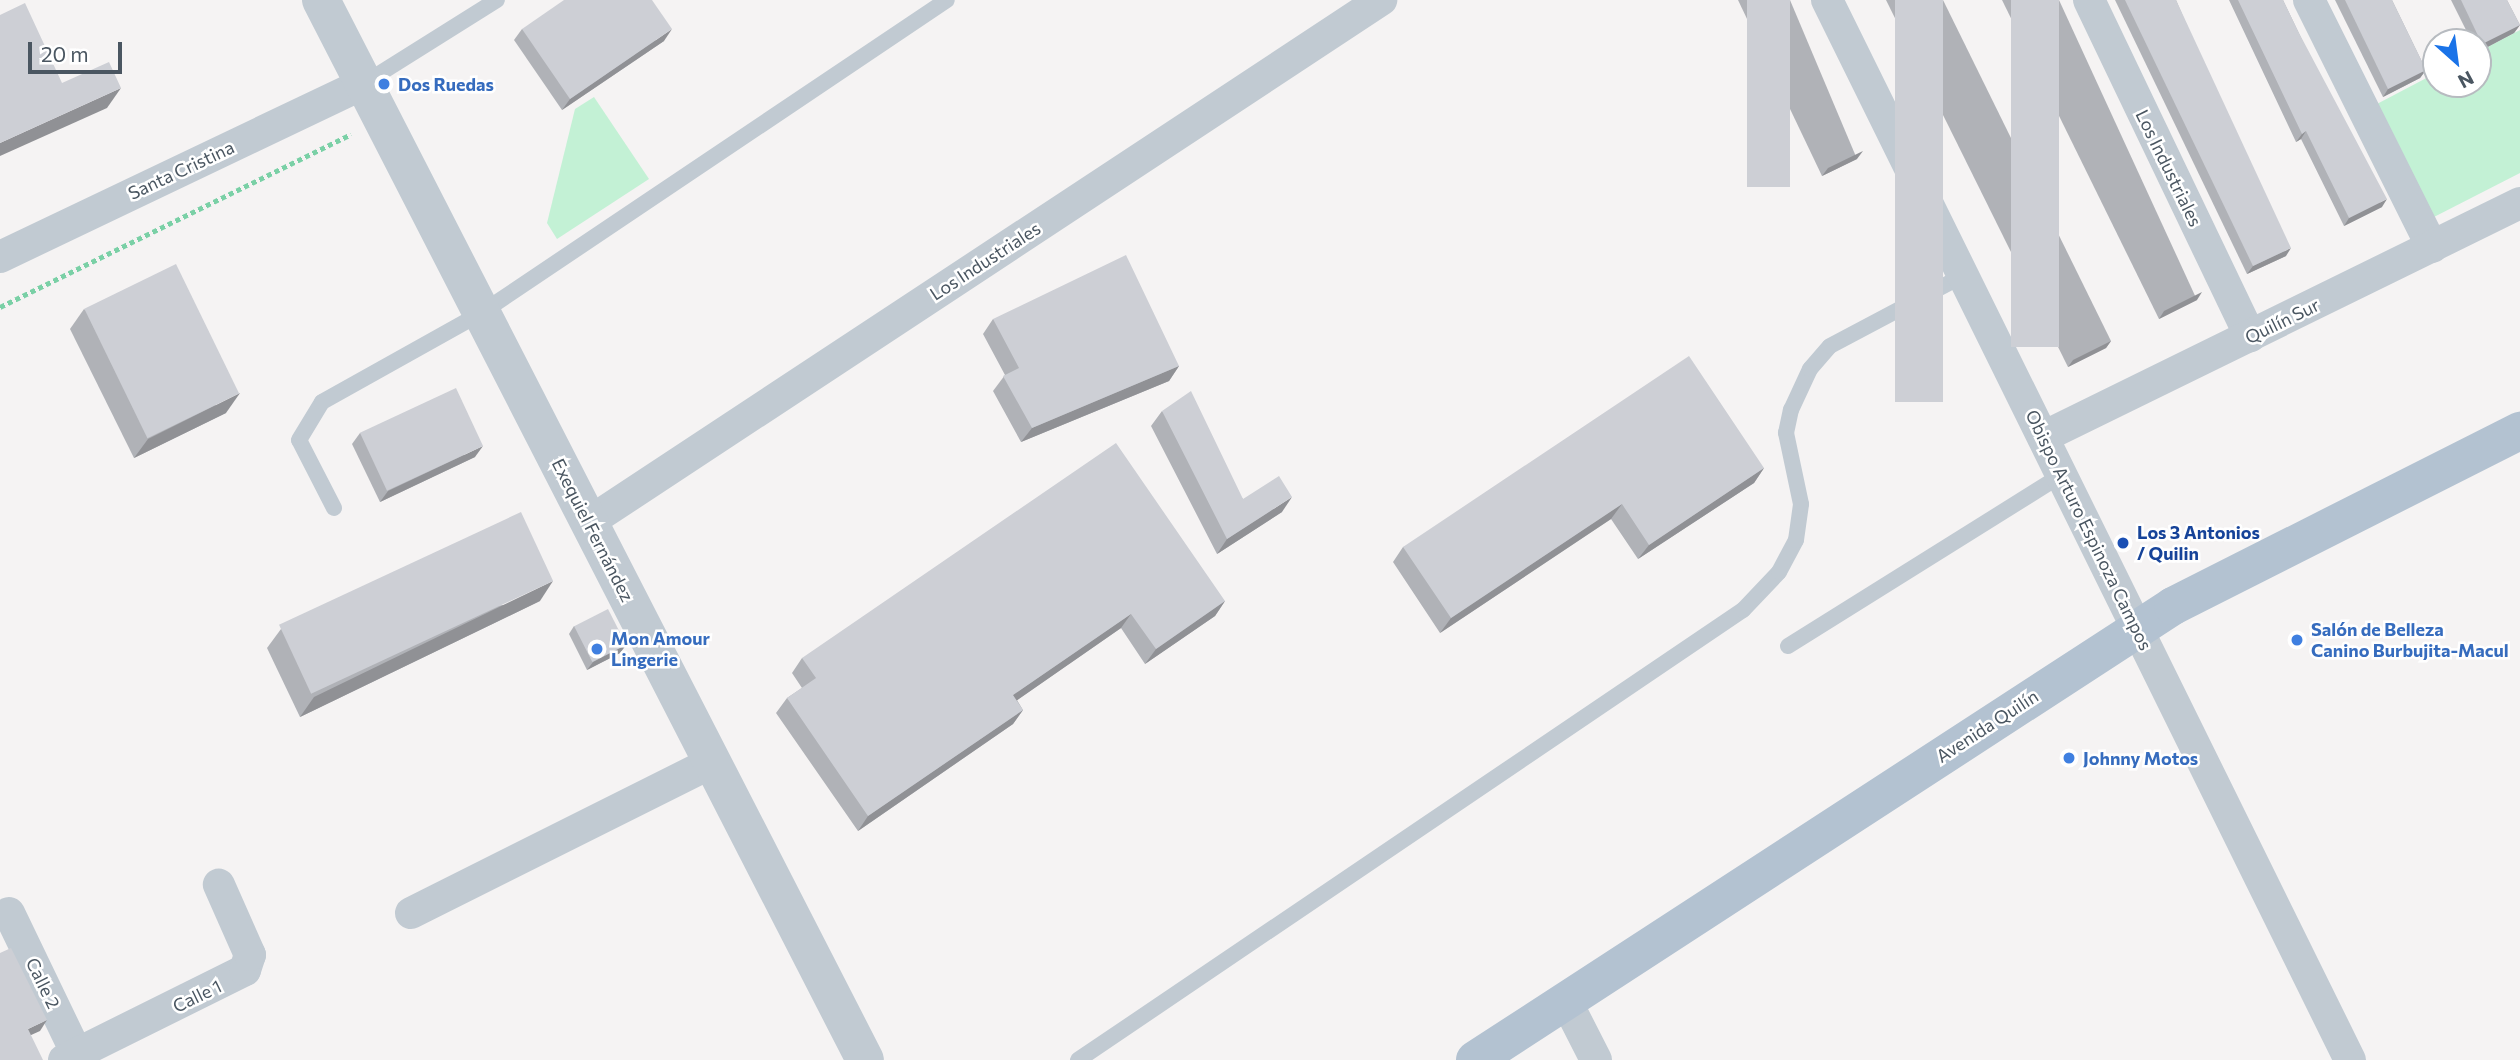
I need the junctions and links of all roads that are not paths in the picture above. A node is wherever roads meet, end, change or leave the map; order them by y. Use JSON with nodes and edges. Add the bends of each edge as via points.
{"nodes":[{"id":1,"x":321,"y":0,"type":"edge"},
{"id":2,"x":497,"y":0,"type":"edge"},
{"id":3,"x":947,"y":0,"type":"edge"},
{"id":4,"x":1381,"y":0,"type":"edge"},
{"id":5,"x":1827,"y":0,"type":"edge"},
{"id":6,"x":2089,"y":0,"type":"edge"},
{"id":7,"x":2309,"y":0,"type":"edge"},
{"id":8,"x":362,"y":84,"type":"junction"},
{"id":9,"x":2520,"y":204,"type":"edge"},
{"id":10,"x":2432,"y":247,"type":"junction"},
{"id":11,"x":0,"y":257,"type":"edge"},
{"id":12,"x":1962,"y":276,"type":"junction"},
{"id":13,"x":481,"y":313,"type":"junction"},
{"id":14,"x":2250,"y":336,"type":"junction"},
{"id":15,"x":2520,"y":431,"type":"edge"},
{"id":16,"x":2043,"y":437,"type":"junction"},
{"id":17,"x":2062,"y":475,"type":"junction"},
{"id":18,"x":334,"y":508,"type":"dead end"},
{"id":19,"x":589,"y":522,"type":"junction"},
{"id":20,"x":2137,"y":628,"type":"junction"},
{"id":21,"x":1788,"y":646,"type":"dead end"},
{"id":22,"x":712,"y":762,"type":"junction"},
{"id":23,"x":219,"y":885,"type":"dead end"},
{"id":24,"x":9,"y":913,"type":"dead end"},
{"id":25,"x":411,"y":913,"type":"dead end"},
{"id":26,"x":1566,"y":1001,"type":"junction"},
{"id":27,"x":71,"y":1057,"type":"edge"},
{"id":28,"x":865,"y":1060,"type":"edge"},
{"id":29,"x":1078,"y":1060,"type":"edge"},
{"id":30,"x":1475,"y":1060,"type":"edge"},
{"id":31,"x":1596,"y":1060,"type":"edge"},
{"id":32,"x":2350,"y":1060,"type":"edge"}],
"edges":[{"from":1,"to":8,"type":"street","name":"Exequiel Fernández"},
{"from":2,"to":8,"type":"lane"},
{"from":3,"to":13,"type":"lane"},
{"from":4,"to":19,"type":"street","name":"Los Industriales"},
{"from":5,"to":12,"type":"street","name":"Obispo Arturo Espinoza Campos"},
{"from":6,"to":14,"type":"street","name":"Los Industriales"},
{"from":7,"to":10,"type":"street"},
{"from":8,"to":11,"type":"street","name":"Santa Cristina"},
{"from":8,"to":13,"type":"street","name":"Exequiel Fernández"},
{"from":9,"to":10,"type":"street","name":"Quilín Sur"},
{"from":10,"to":14,"type":"street","name":"Quilín Sur"},
{"from":12,"to":16,"type":"street","name":"Obispo Arturo Espinoza Campos"},
{"from":12,"to":29,"type":"lane","via":[[1830,346],[1811,369],[1791,410],[1786,433],[1801,504],[1796,540],[1779,572],[1743,610]]},
{"from":13,"to":18,"type":"lane","via":[[322,402],[299,440]]},
{"from":13,"to":19,"type":"street","name":"Exequiel Fernández"},
{"from":14,"to":16,"type":"street","name":"Quilín Sur"},
{"from":15,"to":20,"type":"main road","name":"Avenida Quilín","via":[[2205,588]]},
{"from":16,"to":17,"type":"street","name":"Obispo Arturo Espinoza Campos"},
{"from":17,"to":20,"type":"street","name":"Obispo Arturo Espinoza Campos"},
{"from":17,"to":21,"type":"lane"},
{"from":19,"to":22,"type":"street","name":"Exequiel Fernández"},
{"from":20,"to":26,"type":"main road","name":"Avenida Quilín"},
{"from":20,"to":32,"type":"street","name":"Obispo Arturo Espinoza Campos"},
{"from":22,"to":25,"type":"street"},
{"from":22,"to":28,"type":"street","name":"Exequiel Fernández"},
{"from":23,"to":27,"type":"street","name":"Calle 1","via":[[250,954],[245,970]]},
{"from":24,"to":27,"type":"street","name":"Calle 2"},
{"from":26,"to":30,"type":"main road","name":"Avenida Quilín"},
{"from":26,"to":31,"type":"street"}]}
